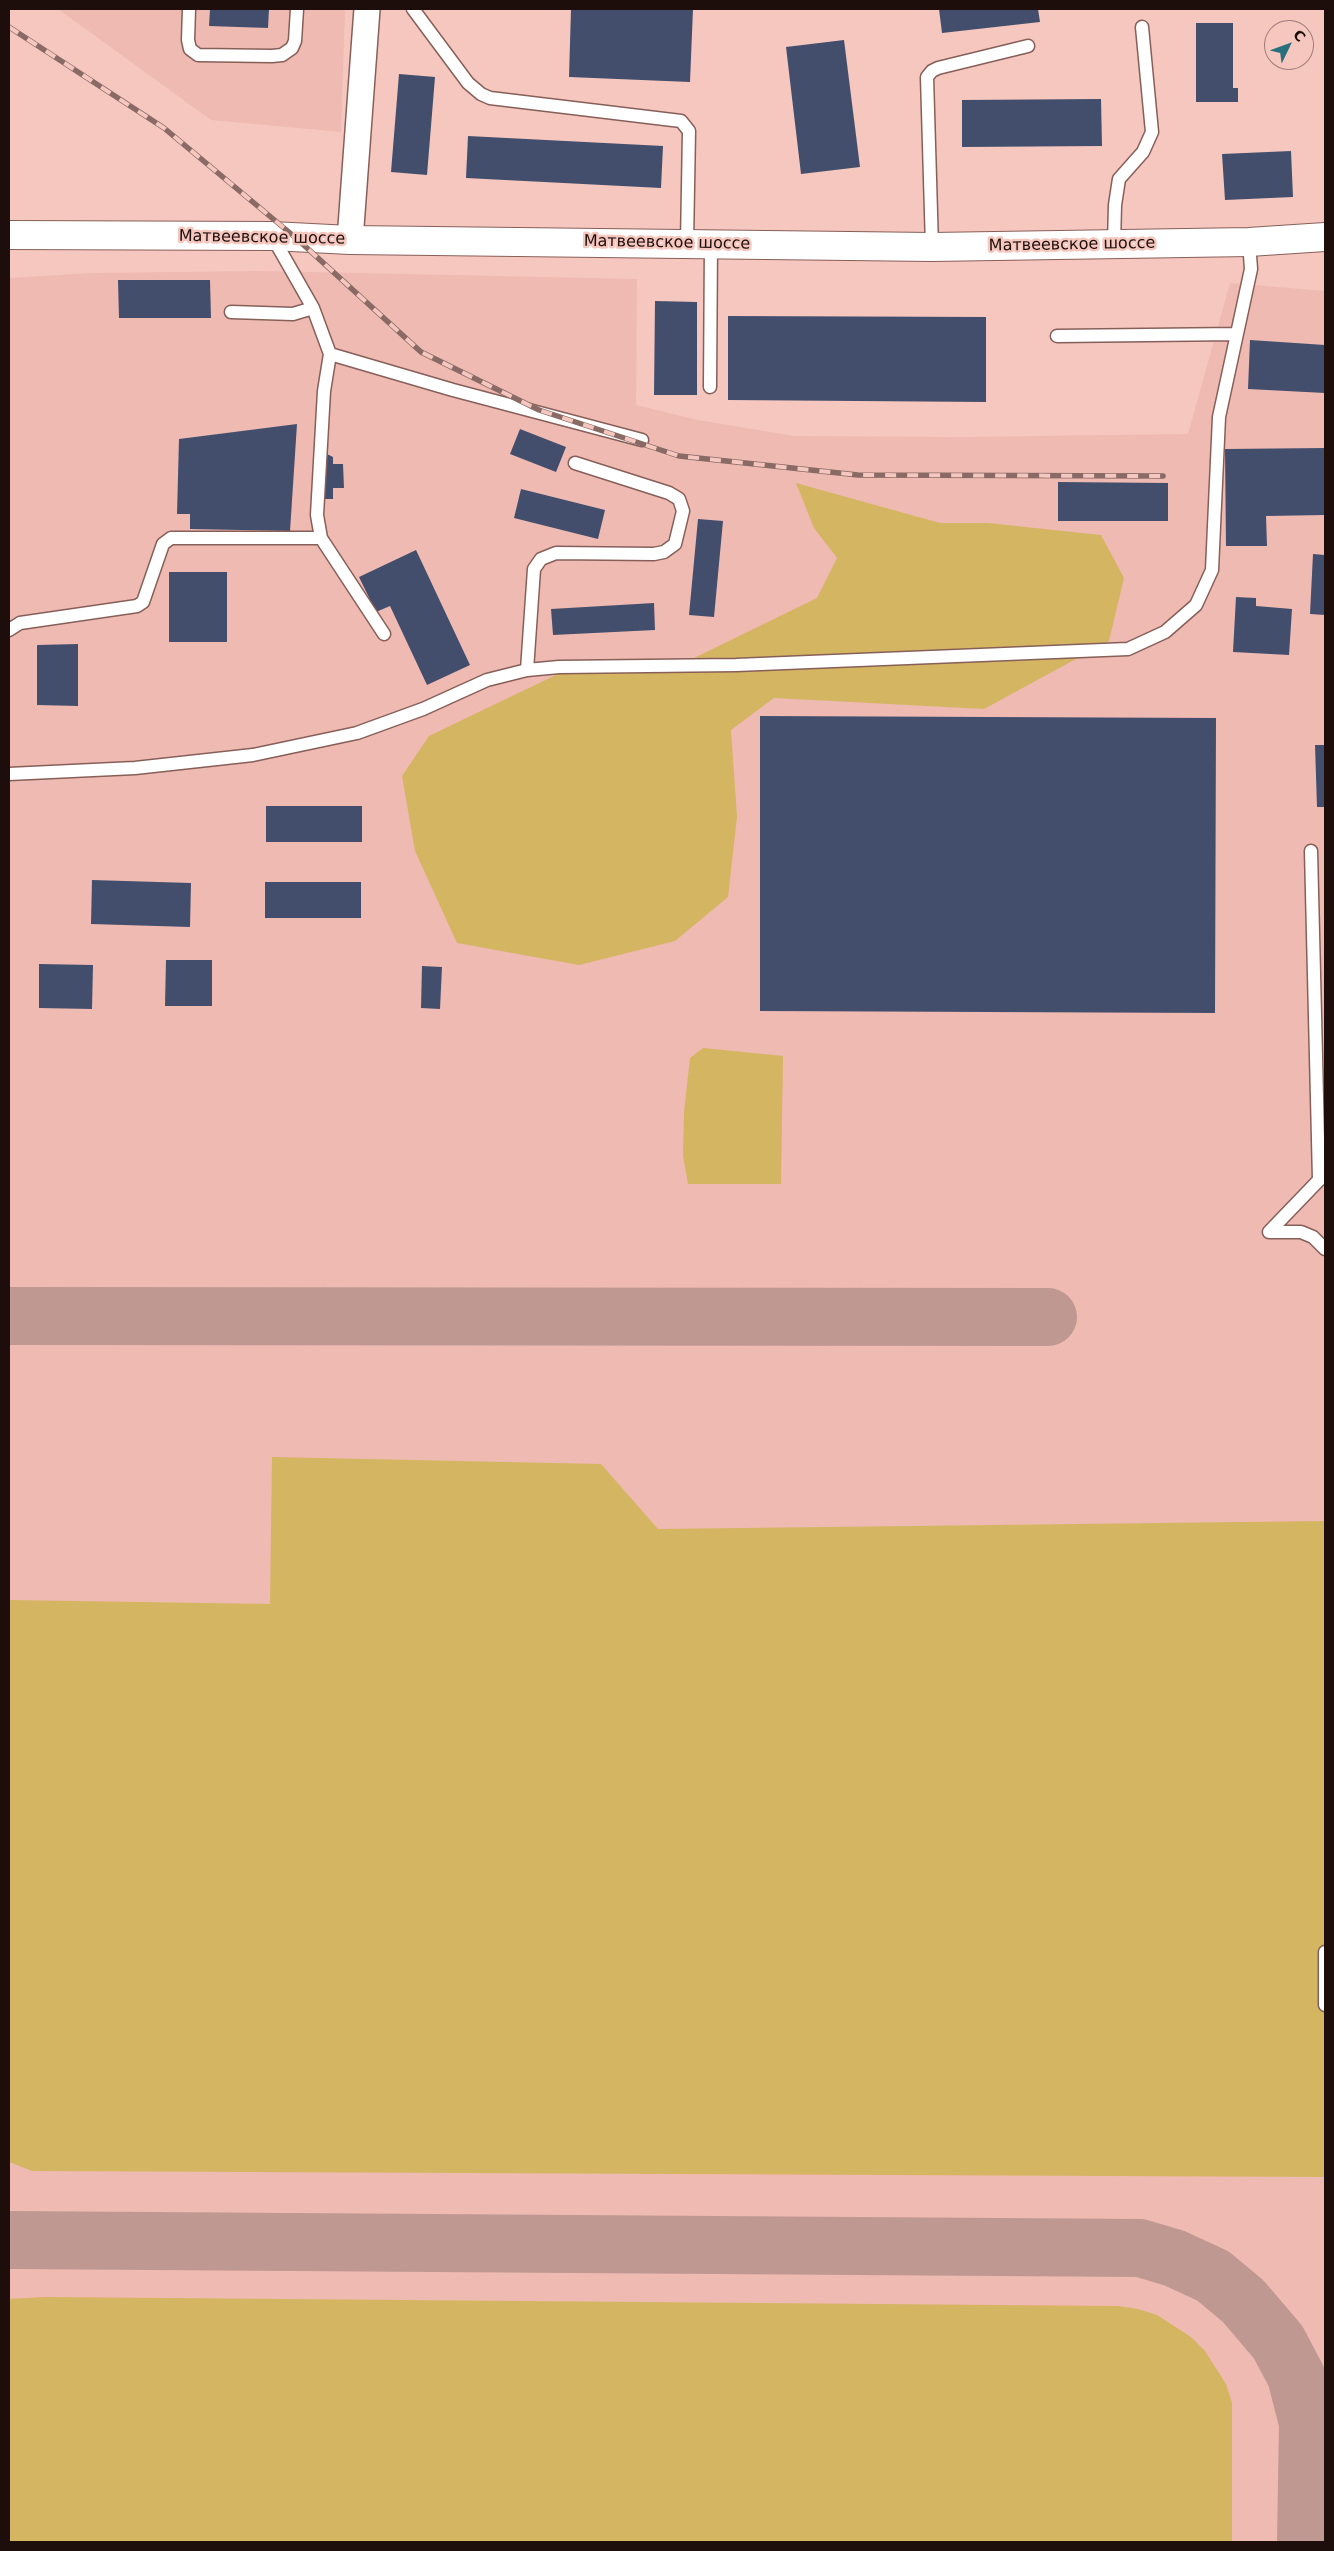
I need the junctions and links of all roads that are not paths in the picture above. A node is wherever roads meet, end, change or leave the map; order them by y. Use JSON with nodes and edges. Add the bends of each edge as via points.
{"nodes":[{"id":1,"x":189,"y":9,"type":"edge"},
{"id":2,"x":297,"y":9,"type":"edge"},
{"id":3,"x":367,"y":9,"type":"edge"},
{"id":4,"x":413,"y":9,"type":"edge"},
{"id":5,"x":1142,"y":27,"type":"dead end"},
{"id":6,"x":1028,"y":46,"type":"dead end"},
{"id":7,"x":9,"y":235,"type":"edge"},
{"id":8,"x":272,"y":236,"type":"junction"},
{"id":9,"x":1325,"y":237,"type":"edge"},
{"id":10,"x":350,"y":240,"type":"junction"},
{"id":11,"x":1249,"y":242,"type":"junction"},
{"id":12,"x":699,"y":243,"type":"junction"},
{"id":13,"x":1114,"y":244,"type":"junction"},
{"id":14,"x":932,"y":246,"type":"junction"},
{"id":15,"x":313,"y":308,"type":"junction"},
{"id":16,"x":231,"y":312,"type":"dead end"},
{"id":17,"x":1238,"y":334,"type":"junction"},
{"id":18,"x":1057,"y":336,"type":"dead end"},
{"id":19,"x":330,"y":354,"type":"junction"},
{"id":20,"x":710,"y":387,"type":"dead end"},
{"id":21,"x":642,"y":440,"type":"dead end"},
{"id":22,"x":575,"y":463,"type":"dead end"},
{"id":23,"x":321,"y":538,"type":"junction"},
{"id":24,"x":9,"y":630,"type":"edge"},
{"id":25,"x":384,"y":634,"type":"dead end"},
{"id":26,"x":527,"y":670,"type":"junction"},
{"id":27,"x":9,"y":774,"type":"edge"},
{"id":28,"x":1311,"y":851,"type":"dead end"},
{"id":29,"x":1322,"y":1179,"type":"edge"},
{"id":30,"x":1325,"y":1249,"type":"edge"},
{"id":31,"x":1325,"y":1952,"type":"edge"},
{"id":32,"x":1325,"y":2005,"type":"edge"}],
"edges":[{"from":1,"to":2,"type":"lane","via":[[188,40],[190,48],[198,55],[272,56],[282,55],[296,41]]},
{"from":3,"to":10,"type":"street"},
{"from":4,"to":12,"type":"lane","via":[[468,83],[490,98],[681,121],[689,131]]},
{"from":5,"to":13,"type":"lane","via":[[1152,132],[1143,152],[1119,179]]},
{"from":6,"to":14,"type":"lane","via":[[938,68],[927,77]]},
{"from":7,"to":8,"type":"main road","name":"Матвеевское шоссе"},
{"from":8,"to":10,"type":"main road","name":"Матвеевское шоссе"},
{"from":8,"to":15,"type":"lane"},
{"from":9,"to":11,"type":"main road","name":"Матвеевское шоссе"},
{"from":10,"to":12,"type":"main road","name":"Матвеевское шоссе"},
{"from":11,"to":13,"type":"main road","name":"Матвеевское шоссе"},
{"from":11,"to":17,"type":"lane","via":[[1251,269]]},
{"from":12,"to":14,"type":"main road","name":"Матвеевское шоссе"},
{"from":12,"to":20,"type":"lane"},
{"from":13,"to":14,"type":"main road","name":"Матвеевское шоссе"},
{"from":15,"to":16,"type":"lane","via":[[293,314]]},
{"from":15,"to":19,"type":"lane"},
{"from":17,"to":18,"type":"lane"},
{"from":17,"to":26,"type":"lane","via":[[1220,417],[1212,570],[1196,604],[1166,632],[1128,649]]},
{"from":19,"to":21,"type":"lane"},
{"from":19,"to":23,"type":"lane","via":[[324,391],[317,515]]},
{"from":22,"to":26,"type":"lane","via":[[669,493],[679,499],[683,511],[675,544],[664,552],[556,553],[541,559],[534,569]]},
{"from":23,"to":24,"type":"lane","via":[[171,538],[163,544],[143,602],[137,606],[20,623]]},
{"from":23,"to":25,"type":"lane"},
{"from":26,"to":27,"type":"lane","via":[[486,680],[423,709],[357,732],[253,755],[135,768]]},
{"from":28,"to":29,"type":"lane"},
{"from":29,"to":30,"type":"lane","via":[[1269,1232],[1300,1232],[1313,1237]]},
{"from":31,"to":32,"type":"lane"}]}
